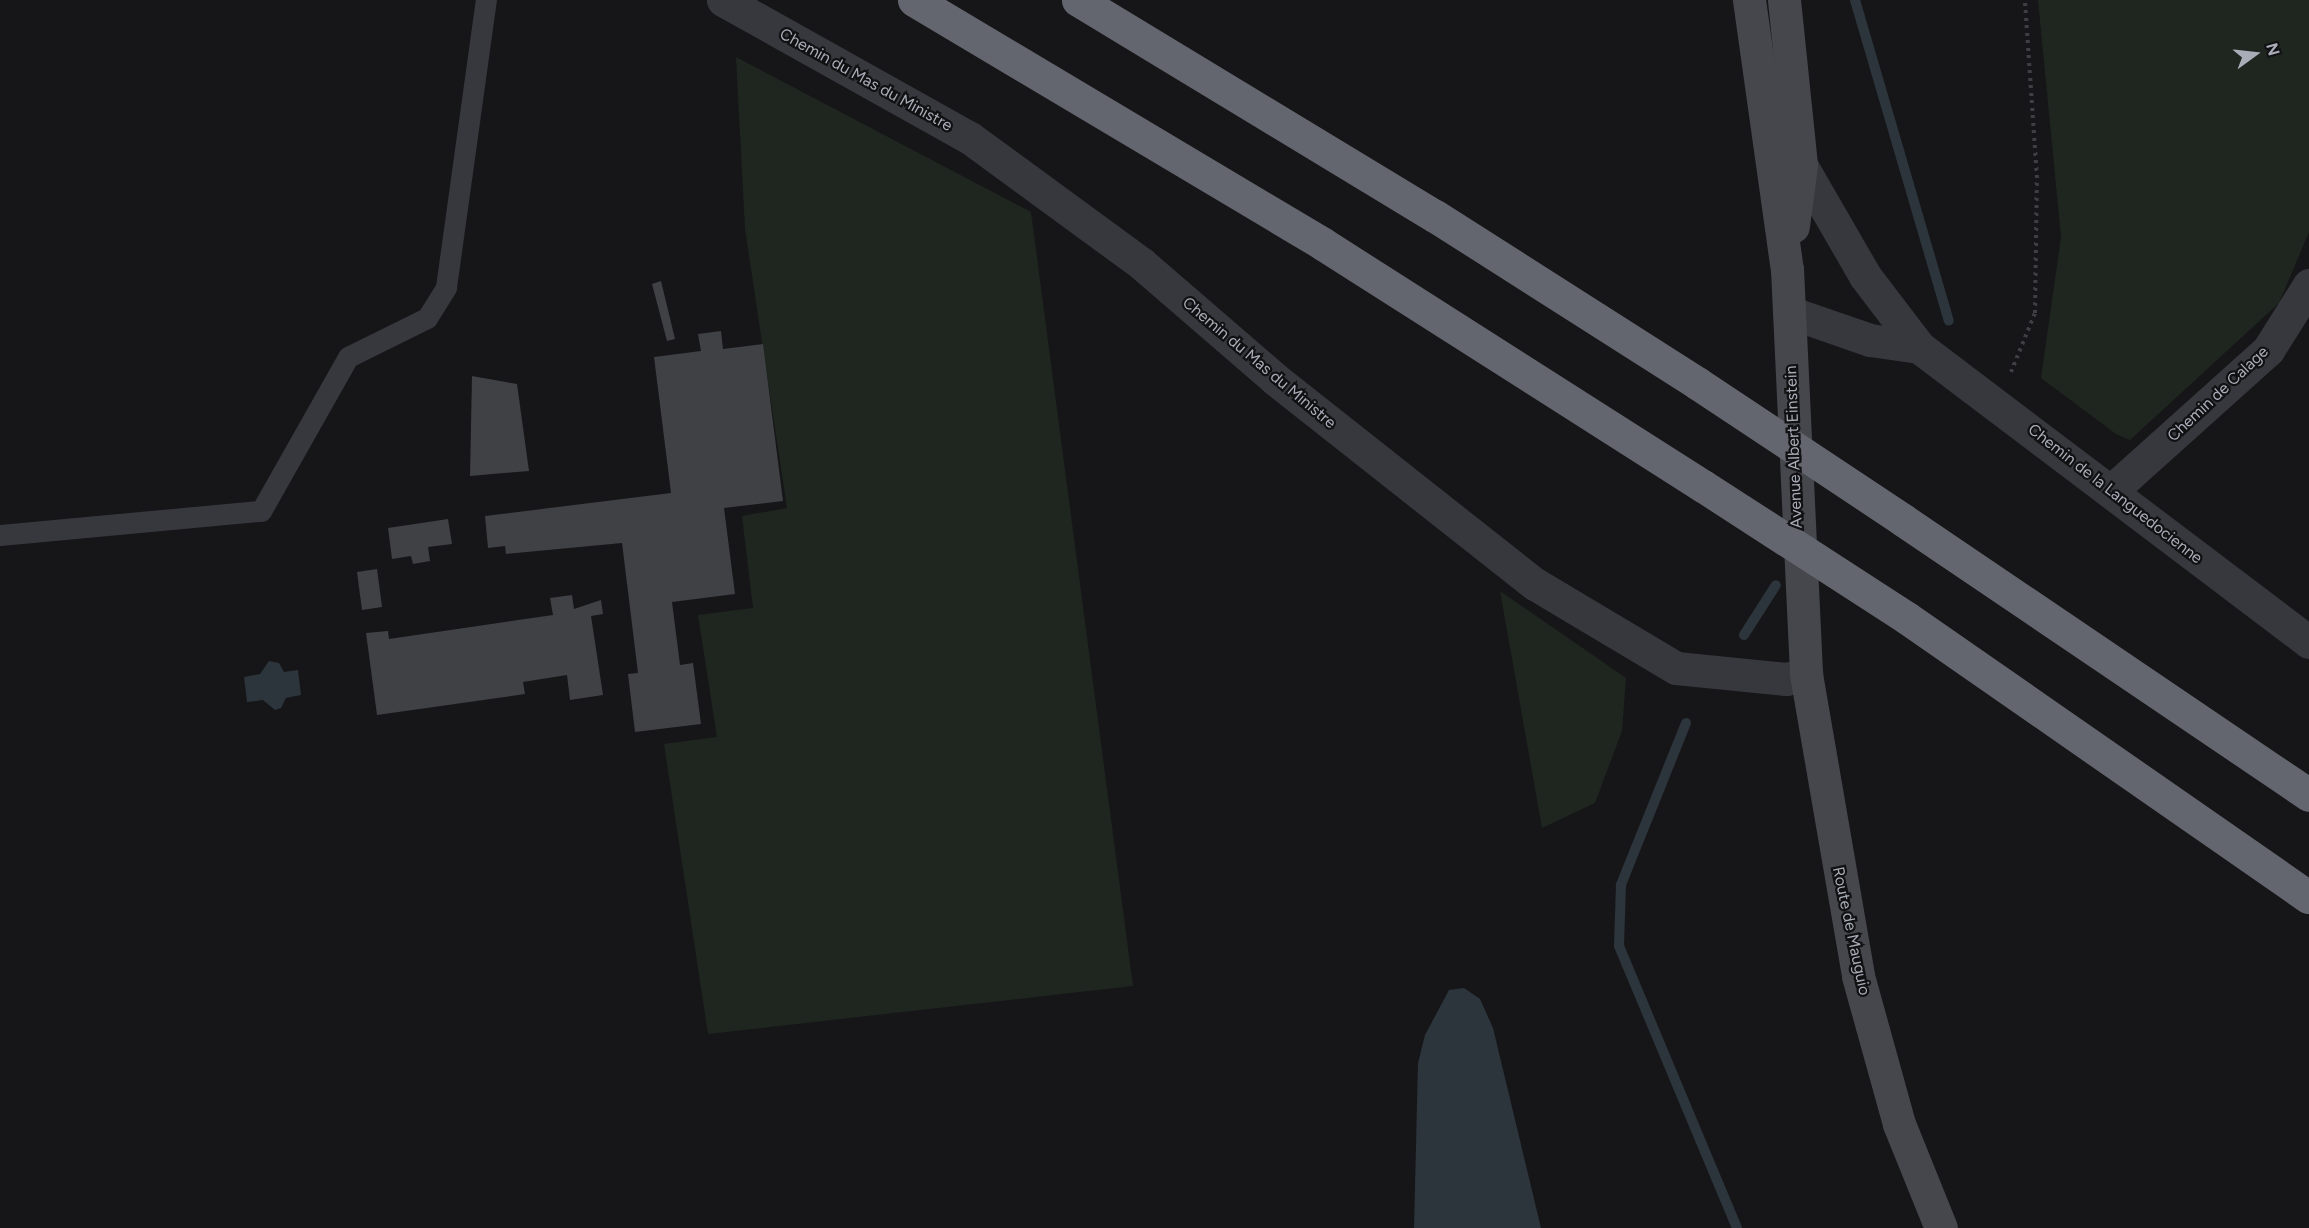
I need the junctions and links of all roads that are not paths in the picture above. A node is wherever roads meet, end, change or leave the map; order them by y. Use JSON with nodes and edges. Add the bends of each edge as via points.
{"nodes":[{"id":1,"x":486,"y":0,"type":"edge"},
{"id":2,"x":723,"y":0,"type":"edge"},
{"id":3,"x":914,"y":0,"type":"edge"},
{"id":4,"x":1078,"y":0,"type":"edge"},
{"id":5,"x":1749,"y":0,"type":"edge"},
{"id":6,"x":1784,"y":0,"type":"edge"},
{"id":7,"x":1801,"y":165,"type":"junction"},
{"id":8,"x":1788,"y":269,"type":"junction"},
{"id":9,"x":2309,"y":285,"type":"edge"},
{"id":10,"x":1789,"y":312,"type":"junction"},
{"id":11,"x":1919,"y":348,"type":"junction"},
{"id":12,"x":2111,"y":491,"type":"junction"},
{"id":13,"x":0,"y":535,"type":"edge"},
{"id":14,"x":1802,"y":625,"type":"joint"},
{"id":15,"x":2309,"y":642,"type":"edge"},
{"id":16,"x":1806,"y":674,"type":"junction"},
{"id":17,"x":2309,"y":795,"type":"edge"},
{"id":18,"x":2309,"y":897,"type":"edge"},
{"id":19,"x":1941,"y":1228,"type":"edge"}],
"edges":[{"from":1,"to":13,"type":"lane","via":[[446,287],[427,318],[348,357],[261,511]]},
{"from":2,"to":16,"type":"street","name":"Chemin du Mas du Ministre","via":[[979,145],[1142,264],[1275,379],[1535,584],[1677,668],[1786,679]]},
{"from":3,"to":18,"type":"highway","bridge":true,"via":[[1323,244],[1703,486],[1907,618]]},
{"from":4,"to":17,"type":"highway","bridge":true,"via":[[1424,210],[1697,383]]},
{"from":5,"to":8,"type":"street","name":"Avenue Albert Einstein"},
{"from":6,"to":7,"type":"street","name":"Avenue Albert Einstein"},
{"from":7,"to":8,"type":"street","name":"Avenue Albert Einstein"},
{"from":7,"to":11,"type":"street","name":"Chemin de la Languedocienne","via":[[1865,276]]},
{"from":8,"to":10,"type":"street","name":"Avenue Albert Einstein"},
{"from":9,"to":12,"type":"street","name":"Chemin de Calage","via":[[2268,350]]},
{"from":10,"to":11,"type":"street","name":"Chemin de la Languedocienne","via":[[1870,340]]},
{"from":10,"to":14,"type":"street","name":"Avenue Albert Einstein"},
{"from":11,"to":12,"type":"street","name":"Chemin de la Languedocienne"},
{"from":12,"to":15,"type":"street","name":"Chemin de la Languedocienne"},
{"from":14,"to":16,"type":"street","name":"Route de Mauguio"},
{"from":16,"to":19,"type":"street","name":"Route de Mauguio","via":[[1858,976],[1899,1124]]}]}
